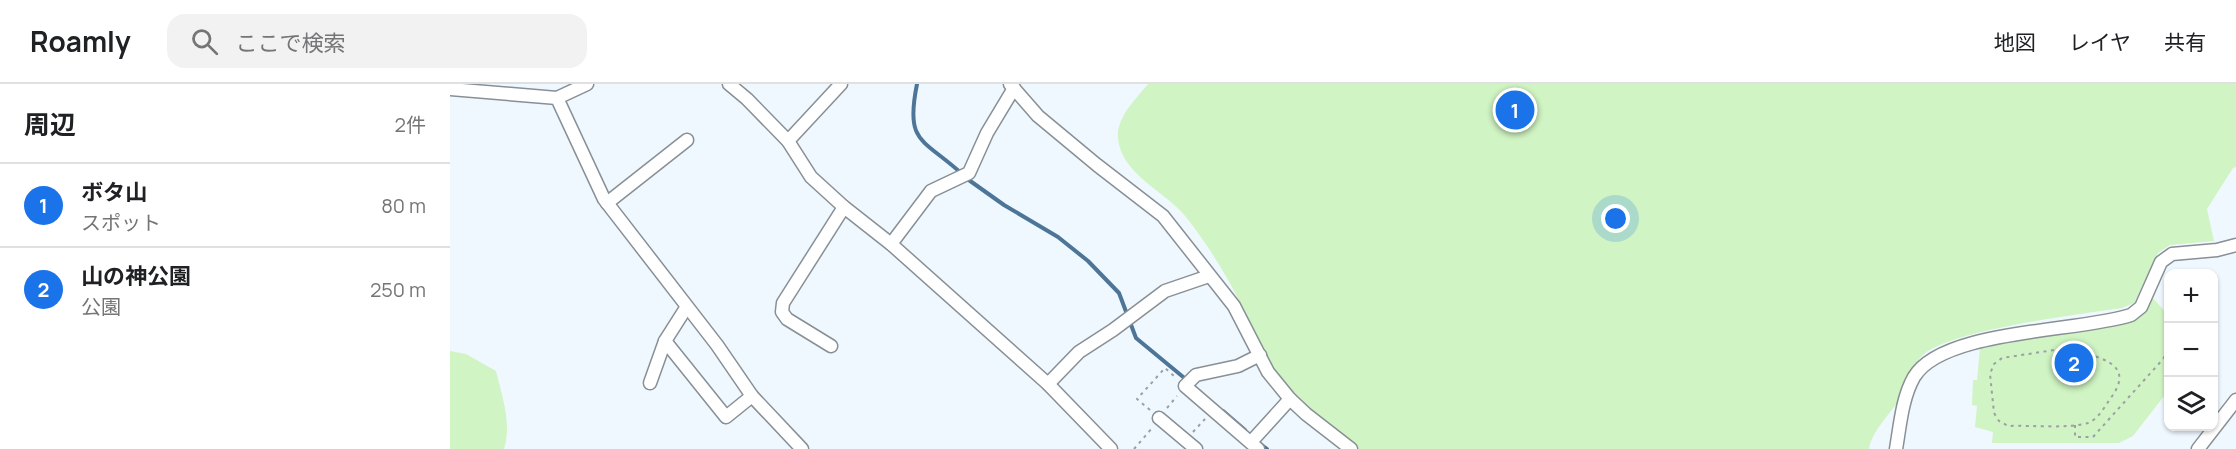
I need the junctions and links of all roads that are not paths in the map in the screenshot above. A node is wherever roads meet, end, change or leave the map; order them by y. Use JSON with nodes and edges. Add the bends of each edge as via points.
{"nodes":[{"id":1,"x":587,"y":84,"type":"edge"},
{"id":2,"x":729,"y":84,"type":"edge"},
{"id":3,"x":841,"y":84,"type":"edge"},
{"id":4,"x":1012,"y":86,"type":"edge"},
{"id":5,"x":450,"y":89,"type":"edge"},
{"id":6,"x":489,"y":89,"type":"edge"},
{"id":7,"x":557,"y":98,"type":"junction"},
{"id":8,"x":687,"y":140,"type":"dead end"},
{"id":9,"x":788,"y":141,"type":"junction"},
{"id":10,"x":607,"y":203,"type":"junction"},
{"id":11,"x":844,"y":207,"type":"junction"},
{"id":12,"x":891,"y":244,"type":"junction"},
{"id":13,"x":2236,"y":245,"type":"edge"},
{"id":14,"x":1209,"y":276,"type":"junction"},
{"id":15,"x":686,"y":308,"type":"junction"},
{"id":16,"x":665,"y":341,"type":"junction"},
{"id":17,"x":831,"y":346,"type":"dead end"},
{"id":18,"x":1260,"y":355,"type":"junction"},
{"id":19,"x":650,"y":384,"type":"dead end"},
{"id":20,"x":1048,"y":384,"type":"junction"},
{"id":21,"x":752,"y":396,"type":"junction"},
{"id":22,"x":1290,"y":399,"type":"junction"},
{"id":23,"x":2236,"y":400,"type":"edge"},
{"id":24,"x":1159,"y":418,"type":"road end"},
{"id":25,"x":1255,"y":442,"type":"edge"},
{"id":26,"x":1191,"y":445,"type":"edge"},
{"id":27,"x":802,"y":449,"type":"edge"},
{"id":28,"x":1111,"y":449,"type":"edge"},
{"id":29,"x":1351,"y":449,"type":"edge"},
{"id":30,"x":1896,"y":449,"type":"edge"},
{"id":31,"x":2198,"y":449,"type":"edge"}],
"edges":[{"from":1,"to":7,"type":"street"},
{"from":2,"to":9,"type":"street"},
{"from":3,"to":9,"type":"street"},
{"from":4,"to":12,"type":"street","via":[[964,176],[931,191]]},
{"from":4,"to":14,"type":"street","via":[[1038,116],[1163,216]]},
{"from":5,"to":6,"type":"street"},
{"from":6,"to":7,"type":"street"},
{"from":7,"to":10,"type":"street"},
{"from":8,"to":10,"type":"street"},
{"from":9,"to":11,"type":"street","via":[[811,177]]},
{"from":10,"to":15,"type":"street"},
{"from":11,"to":12,"type":"street"},
{"from":11,"to":17,"type":"street","via":[[783,303],[782,312]]},
{"from":12,"to":20,"type":"street"},
{"from":13,"to":30,"type":"street","via":[[2172,254],[2161,262],[2140,307],[2131,315],[2002,337],[1950,350],[1926,362],[1913,378],[1904,404]]},
{"from":14,"to":18,"type":"street","via":[[1234,306]]},
{"from":14,"to":20,"type":"street","via":[[1165,291],[1080,352]]},
{"from":15,"to":16,"type":"street"},
{"from":15,"to":21,"type":"street"},
{"from":16,"to":19,"type":"street"},
{"from":16,"to":21,"type":"street","via":[[726,417]]},
{"from":18,"to":22,"type":"street"},
{"from":18,"to":25,"type":"street","via":[[1238,366],[1196,375],[1189,382],[1213,410]]},
{"from":20,"to":28,"type":"street"},
{"from":21,"to":27,"type":"street"},
{"from":22,"to":25,"type":"street"},
{"from":22,"to":29,"type":"street"},
{"from":23,"to":31,"type":"street"},
{"from":24,"to":26,"type":"street"}]}
